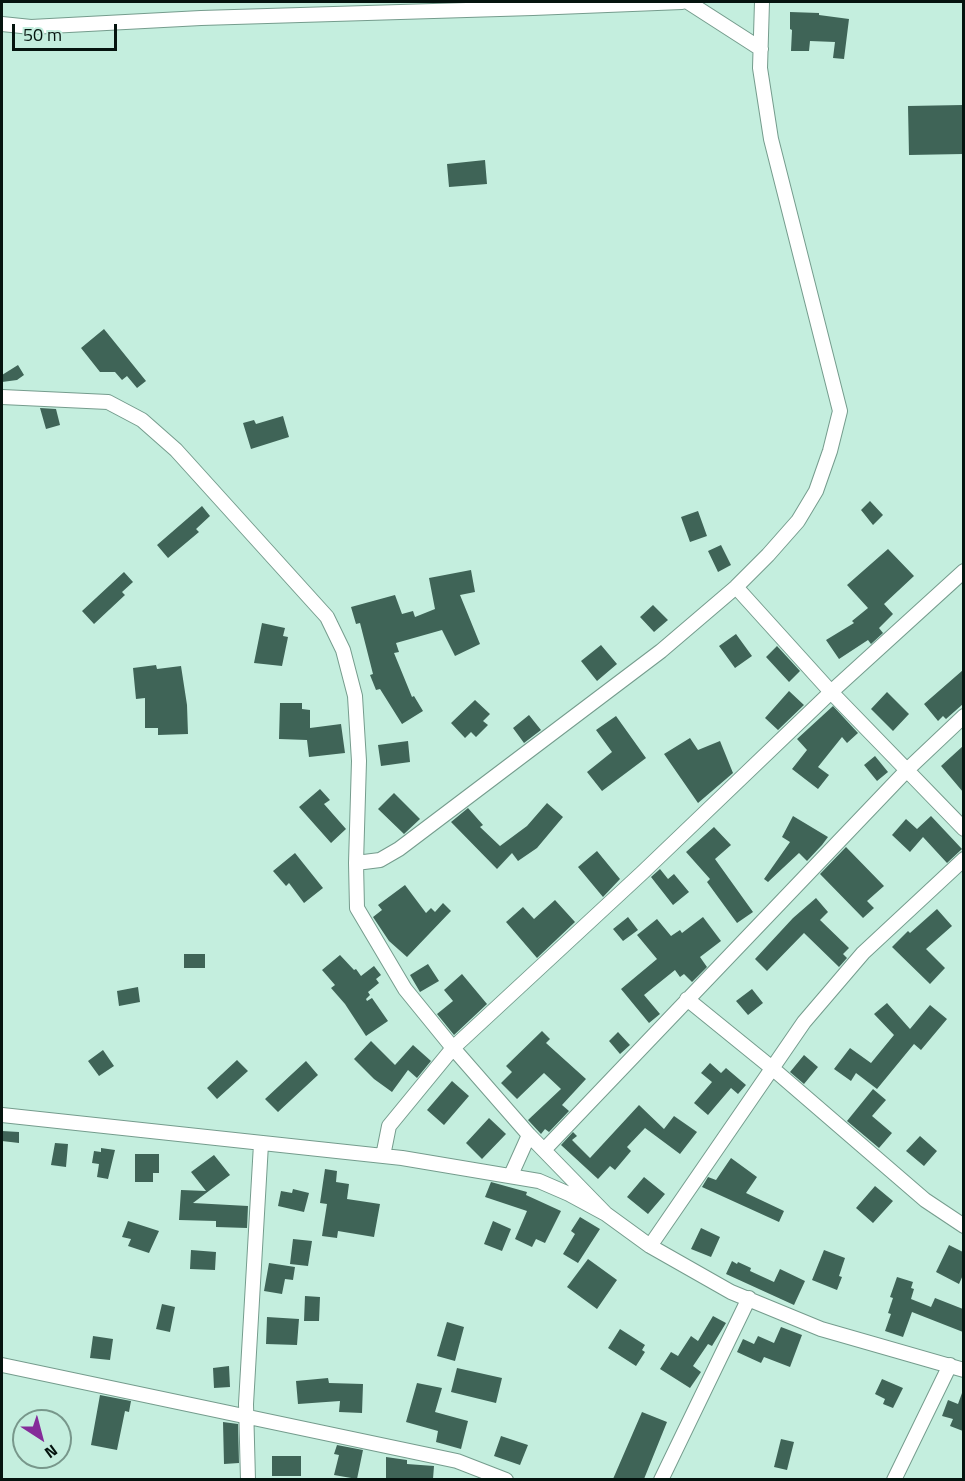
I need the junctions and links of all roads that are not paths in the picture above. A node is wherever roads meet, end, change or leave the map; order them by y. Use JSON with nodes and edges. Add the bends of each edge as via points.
{"nodes":[{"id":1,"x":682,"y":2,"type":"edge"},
{"id":2,"x":688,"y":2,"type":"edge"},
{"id":3,"x":762,"y":2,"type":"edge"},
{"id":4,"x":2,"y":24,"type":"edge"},
{"id":5,"x":761,"y":49,"type":"junction"},
{"id":6,"x":2,"y":397,"type":"edge"},
{"id":7,"x":963,"y":571,"type":"edge"},
{"id":8,"x":736,"y":587,"type":"junction"},
{"id":9,"x":831,"y":692,"type":"junction"},
{"id":10,"x":963,"y":716,"type":"edge"},
{"id":11,"x":908,"y":770,"type":"junction"},
{"id":12,"x":963,"y":829,"type":"edge"},
{"id":13,"x":963,"y":859,"type":"edge"},
{"id":14,"x":356,"y":863,"type":"junction"},
{"id":15,"x":687,"y":999,"type":"junction"},
{"id":16,"x":453,"y":1048,"type":"junction"},
{"id":17,"x":772,"y":1068,"type":"junction"},
{"id":18,"x":2,"y":1115,"type":"edge"},
{"id":19,"x":529,"y":1135,"type":"junction"},
{"id":20,"x":261,"y":1144,"type":"junction"},
{"id":21,"x":544,"y":1150,"type":"junction"},
{"id":22,"x":383,"y":1156,"type":"junction"},
{"id":23,"x":511,"y":1175,"type":"junction"},
{"id":24,"x":606,"y":1214,"type":"junction"},
{"id":25,"x":963,"y":1226,"type":"edge"},
{"id":26,"x":650,"y":1246,"type":"junction"},
{"id":27,"x":749,"y":1298,"type":"junction"},
{"id":28,"x":2,"y":1365,"type":"edge"},
{"id":29,"x":957,"y":1368,"type":"edge"},
{"id":30,"x":246,"y":1416,"type":"junction"},
{"id":31,"x":248,"y":1479,"type":"edge"},
{"id":32,"x":506,"y":1479,"type":"edge"},
{"id":33,"x":661,"y":1479,"type":"edge"},
{"id":34,"x":894,"y":1479,"type":"edge"}],
"edges":[{"from":1,"to":4,"type":"street","via":[[31,27]]},
{"from":2,"to":5,"type":"street"},
{"from":3,"to":5,"type":"street"},
{"from":5,"to":8,"type":"street","via":[[760,68],[771,139],[840,411],[816,491],[798,521]]},
{"from":6,"to":14,"type":"street","via":[[108,402],[142,420],[176,450],[327,616],[343,650],[356,696]]},
{"from":7,"to":9,"type":"street"},
{"from":8,"to":9,"type":"street"},
{"from":8,"to":14,"type":"street","via":[[660,651],[399,849],[380,860]]},
{"from":9,"to":11,"type":"street"},
{"from":9,"to":16,"type":"street"},
{"from":10,"to":11,"type":"street"},
{"from":11,"to":12,"type":"street"},
{"from":11,"to":15,"type":"street"},
{"from":13,"to":17,"type":"street","via":[[863,953],[804,1022]]},
{"from":14,"to":16,"type":"street","via":[[357,908],[405,989]]},
{"from":15,"to":17,"type":"street"},
{"from":15,"to":21,"type":"street"},
{"from":16,"to":19,"type":"street"},
{"from":16,"to":22,"type":"street","via":[[389,1126]]},
{"from":17,"to":25,"type":"street","via":[[925,1200]]},
{"from":17,"to":26,"type":"street"},
{"from":18,"to":20,"type":"street"},
{"from":19,"to":21,"type":"street"},
{"from":19,"to":23,"type":"street"},
{"from":20,"to":22,"type":"street"},
{"from":20,"to":30,"type":"street"},
{"from":21,"to":24,"type":"street"},
{"from":22,"to":23,"type":"street"},
{"from":23,"to":24,"type":"street","via":[[539,1181]]},
{"from":24,"to":26,"type":"street"},
{"from":26,"to":27,"type":"street","via":[[731,1292]]},
{"from":27,"to":29,"type":"street","via":[[821,1329]]},
{"from":27,"to":33,"type":"street"},
{"from":28,"to":30,"type":"street"},
{"from":29,"to":34,"type":"street"},
{"from":30,"to":31,"type":"street"},
{"from":30,"to":32,"type":"street","via":[[456,1461]]}]}
